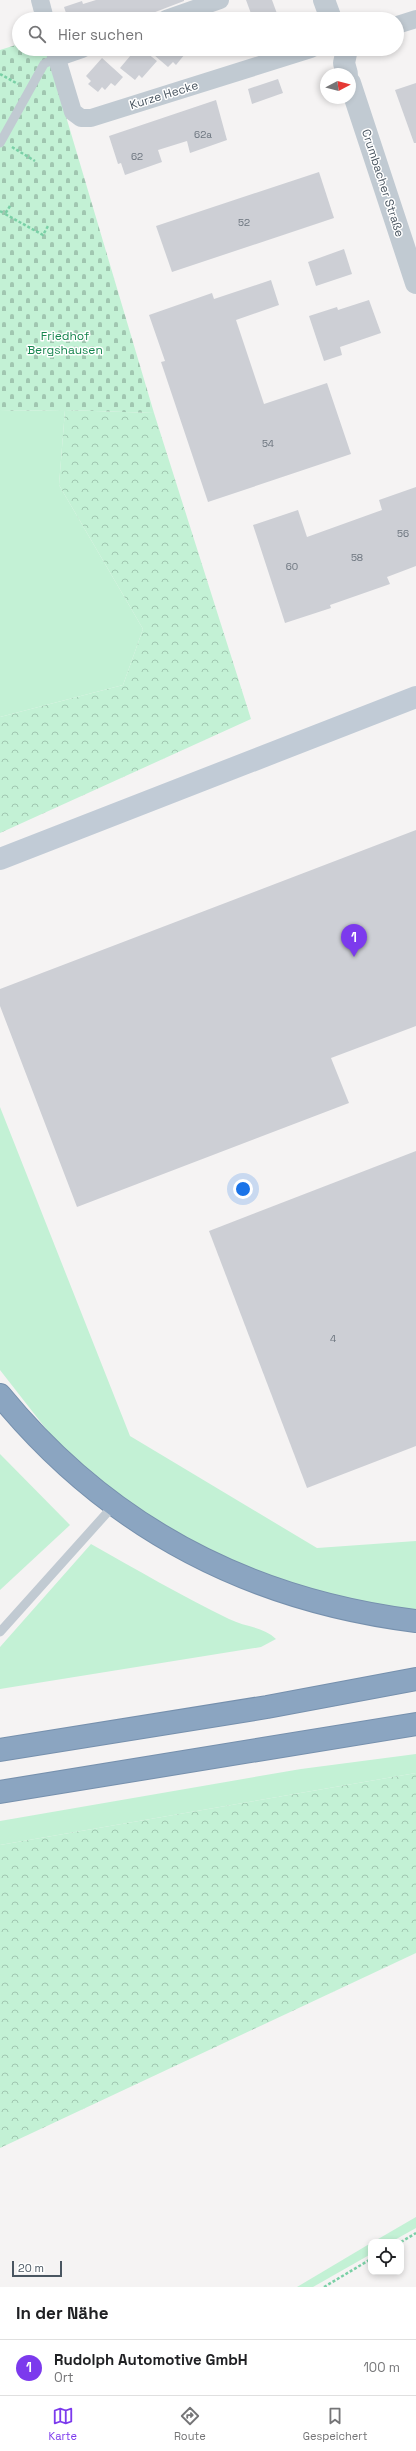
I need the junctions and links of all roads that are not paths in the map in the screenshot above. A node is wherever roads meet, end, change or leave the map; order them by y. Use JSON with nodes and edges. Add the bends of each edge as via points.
{"nodes":[{"id":1,"x":40,"y":0,"type":"edge"},
{"id":2,"x":220,"y":0,"type":"edge"},
{"id":3,"x":324,"y":0,"type":"edge"},
{"id":4,"x":43,"y":12,"type":"edge"},
{"id":5,"x":186,"y":12,"type":"edge"},
{"id":6,"x":328,"y":12,"type":"edge"},
{"id":7,"x":416,"y":19,"type":"edge"},
{"id":8,"x":404,"y":23,"type":"edge"},
{"id":9,"x":53,"y":56,"type":"edge"},
{"id":10,"x":56,"y":56,"type":"edge"},
{"id":11,"x":289,"y":56,"type":"edge"},
{"id":12,"x":346,"y":56,"type":"edge"},
{"id":13,"x":345,"y":68,"type":"edge"},
{"id":14,"x":356,"y":100,"type":"edge"},
{"id":15,"x":0,"y":142,"type":"edge"},
{"id":16,"x":416,"y":283,"type":"edge"},
{"id":17,"x":413,"y":699,"type":"edge"},
{"id":18,"x":0,"y":858,"type":"edge"},
{"id":19,"x":0,"y":1395,"type":"edge"},
{"id":20,"x":114,"y":1505,"type":"junction"},
{"id":21,"x":416,"y":1621,"type":"edge"},
{"id":22,"x":0,"y":1632,"type":"edge"},
{"id":23,"x":416,"y":1679,"type":"edge"},
{"id":24,"x":416,"y":1724,"type":"edge"},
{"id":25,"x":0,"y":1750,"type":"edge"},
{"id":26,"x":0,"y":1792,"type":"edge"}],
"edges":[{"from":1,"to":4,"type":"street"},
{"from":2,"to":5,"type":"street"},
{"from":3,"to":6,"type":"street"},
{"from":7,"to":8,"type":"street"},
{"from":9,"to":15,"type":"lane","via":[[44,64]]},
{"from":10,"to":11,"type":"street","name":"Kurze Hecke","via":[[73,112],[81,118],[91,118]]},
{"from":12,"to":13,"type":"street"},
{"from":14,"to":16,"type":"street","name":"Crumbacher Straße","via":[[403,232]]},
{"from":17,"to":18,"type":"main road"},
{"from":19,"to":20,"type":"highway","via":[[22,1422],[63,1463]]},
{"from":20,"to":21,"type":"highway","via":[[156,1534],[207,1562],[261,1585],[317,1603],[374,1616]]},
{"from":20,"to":22,"type":"lane"},
{"from":23,"to":25,"type":"highway","via":[[267,1707]]},
{"from":24,"to":26,"type":"highway"}]}
